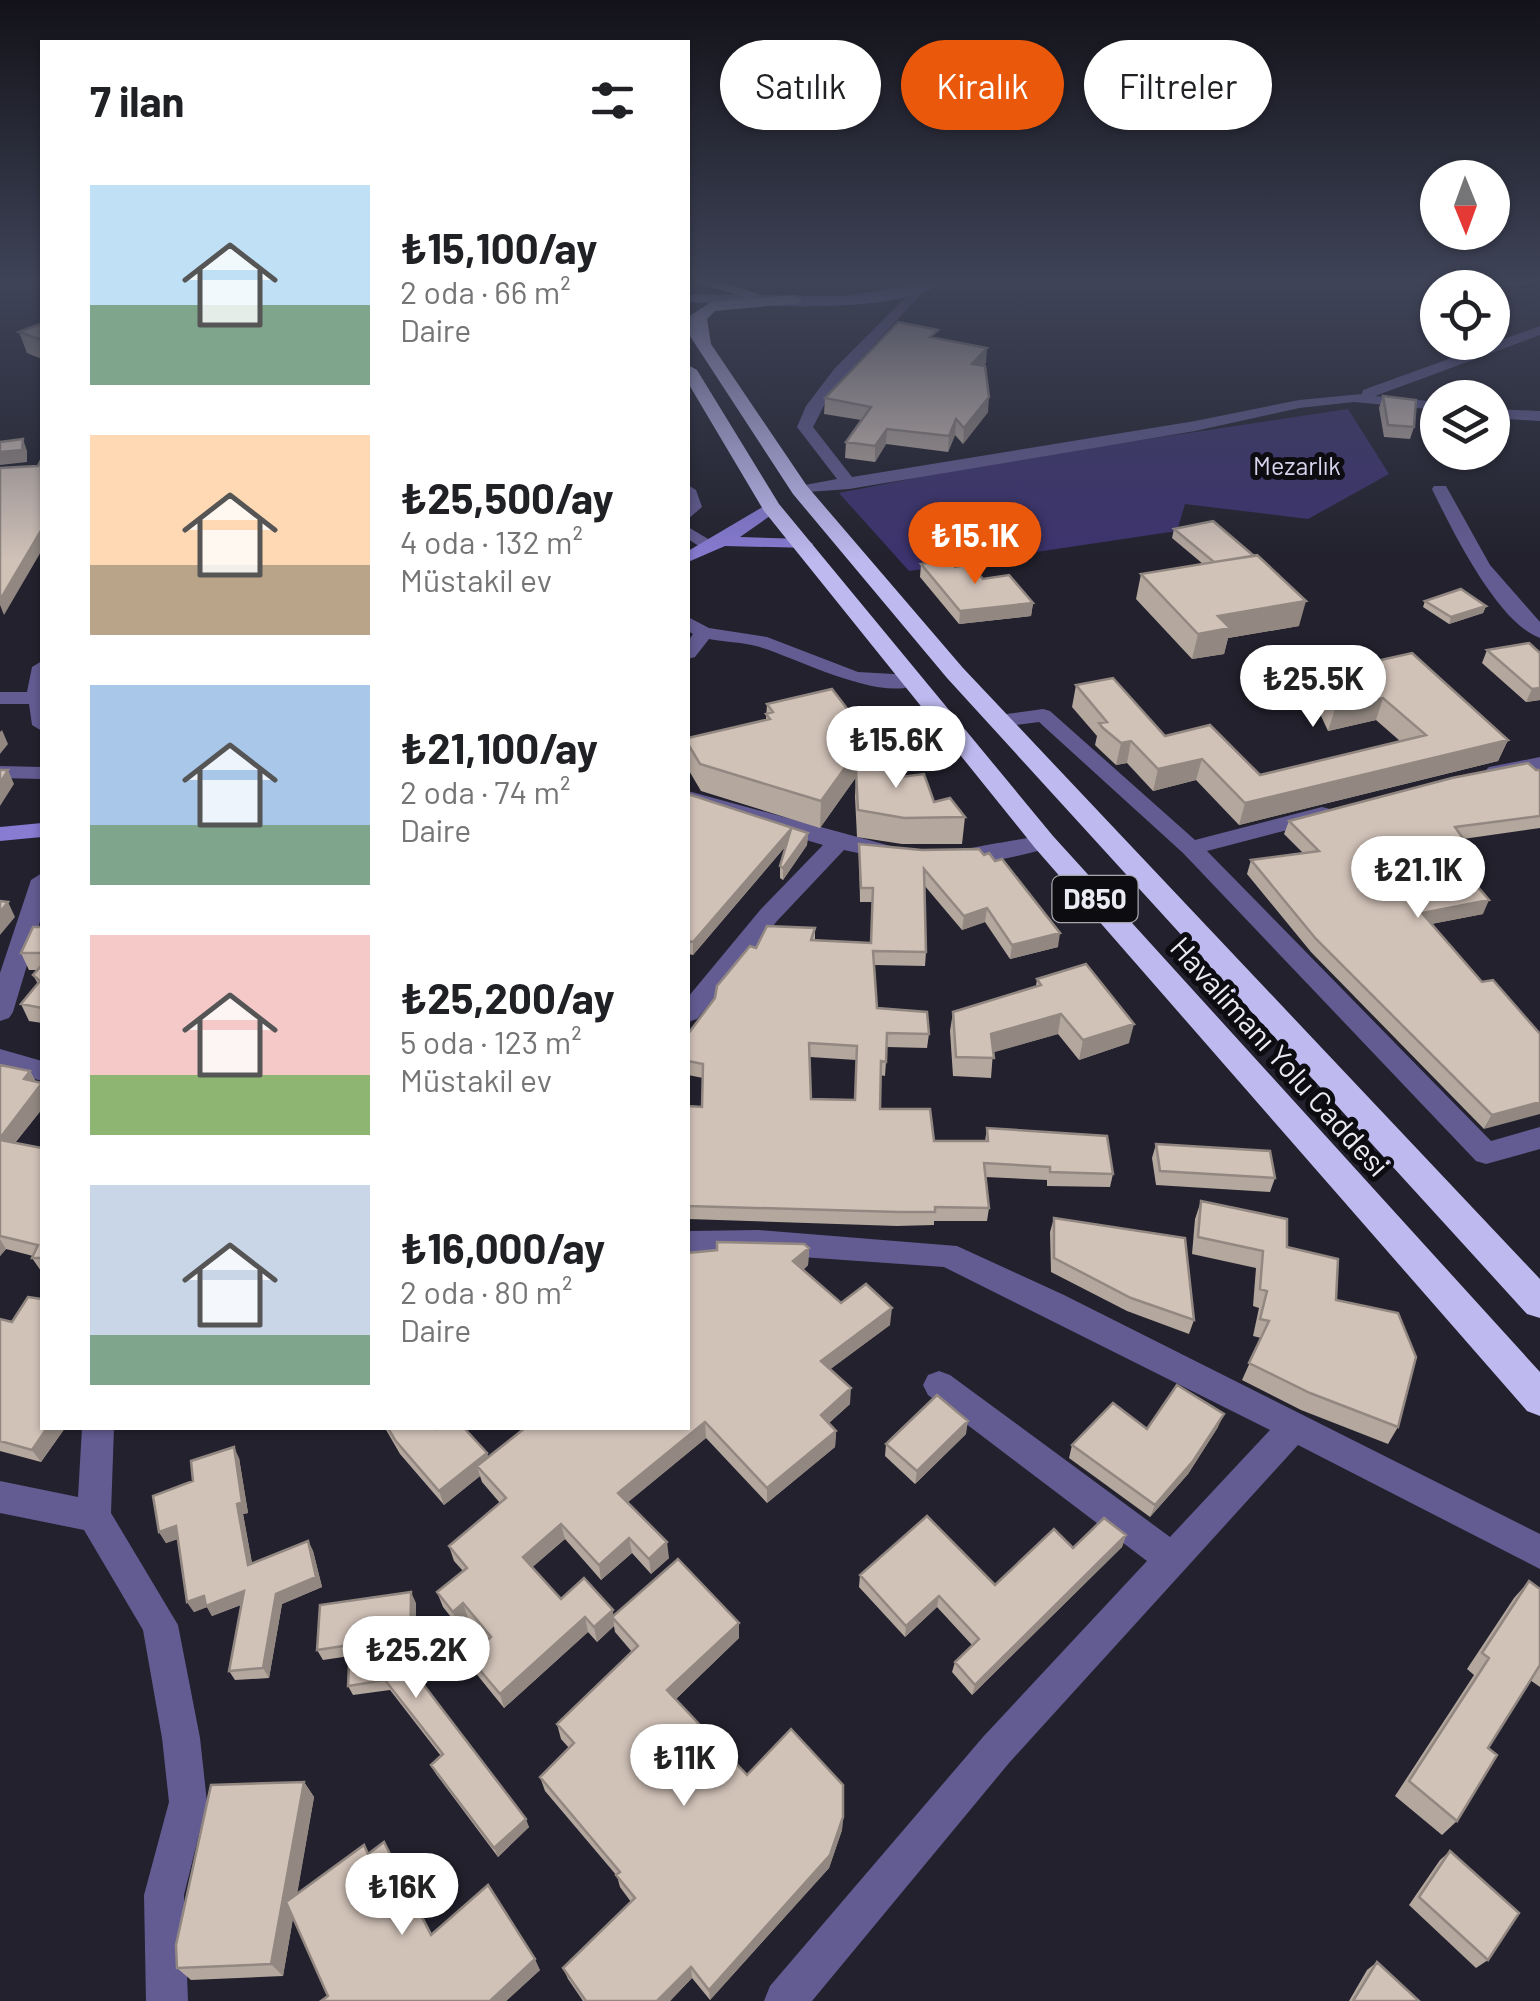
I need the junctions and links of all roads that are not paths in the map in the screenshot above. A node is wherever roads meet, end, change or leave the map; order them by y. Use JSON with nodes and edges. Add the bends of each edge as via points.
{"nodes":[{"id":1,"x":704,"y":375,"type":"edge"},
{"id":2,"x":709,"y":375,"type":"edge"},
{"id":3,"x":836,"y":375,"type":"edge"},
{"id":4,"x":1416,"y":375,"type":"edge"},
{"id":5,"x":1354,"y":398,"type":"junction"},
{"id":6,"x":1420,"y":404,"type":"edge"},
{"id":7,"x":1510,"y":414,"type":"edge"},
{"id":8,"x":1540,"y":416,"type":"edge"},
{"id":9,"x":849,"y":484,"type":"junction"},
{"id":10,"x":1440,"y":489,"type":"dead end"},
{"id":11,"x":800,"y":490,"type":"junction"},
{"id":12,"x":771,"y":507,"type":"junction"},
{"id":13,"x":690,"y":533,"type":"edge"},
{"id":14,"x":716,"y":544,"type":"junction"},
{"id":15,"x":804,"y":544,"type":"junction"},
{"id":16,"x":690,"y":556,"type":"edge"},
{"id":17,"x":696,"y":628,"type":"edge"},
{"id":18,"x":1540,"y":632,"type":"edge"},
{"id":19,"x":911,"y":681,"type":"junction"},
{"id":20,"x":40,"y":682,"type":"edge"},
{"id":21,"x":0,"y":698,"type":"edge"},
{"id":22,"x":38,"y":698,"type":"junction"},
{"id":23,"x":40,"y":712,"type":"edge"},
{"id":24,"x":999,"y":721,"type":"junction"},
{"id":25,"x":1540,"y":762,"type":"edge"},
{"id":26,"x":0,"y":772,"type":"edge"},
{"id":27,"x":40,"y":773,"type":"edge"},
{"id":28,"x":1482,"y":774,"type":"edge"},
{"id":29,"x":690,"y":799,"type":"edge"},
{"id":30,"x":1336,"y":810,"type":"edge"},
{"id":31,"x":40,"y":830,"type":"edge"},
{"id":32,"x":0,"y":834,"type":"edge"},
{"id":33,"x":1044,"y":842,"type":"junction"},
{"id":34,"x":837,"y":844,"type":"junction"},
{"id":35,"x":1191,"y":848,"type":"junction"},
{"id":36,"x":40,"y":886,"type":"edge"},
{"id":37,"x":690,"y":1011,"type":"edge"},
{"id":38,"x":0,"y":1012,"type":"edge"},
{"id":39,"x":0,"y":1059,"type":"edge"},
{"id":40,"x":40,"y":1069,"type":"edge"},
{"id":41,"x":1540,"y":1138,"type":"edge"},
{"id":42,"x":690,"y":1243,"type":"edge"},
{"id":43,"x":1540,"y":1303,"type":"edge"},
{"id":44,"x":939,"y":1385,"type":"dead end"},
{"id":45,"x":1540,"y":1400,"type":"edge"},
{"id":46,"x":1293,"y":1428,"type":"junction"},
{"id":47,"x":98,"y":1430,"type":"edge"},
{"id":48,"x":0,"y":1497,"type":"edge"},
{"id":49,"x":94,"y":1516,"type":"junction"},
{"id":50,"x":1540,"y":1552,"type":"edge"},
{"id":51,"x":1172,"y":1559,"type":"junction"},
{"id":52,"x":167,"y":2001,"type":"edge"},
{"id":53,"x":785,"y":2001,"type":"edge"}],
"edges":[{"from":1,"to":12,"type":"highway","name":"Havalimanı Yolu Caddesi","number":"D850"},
{"from":2,"to":11,"type":"highway","name":"Havalimanı Yolu Caddesi","number":"D850"},
{"from":3,"to":9,"type":"street","via":[[804,426]]},
{"from":4,"to":5,"type":"street"},
{"from":5,"to":6,"type":"street"},
{"from":5,"to":9,"type":"street"},
{"from":7,"to":8,"type":"street"},
{"from":9,"to":11,"type":"street"},
{"from":10,"to":18,"type":"street","via":[[1482,570]]},
{"from":11,"to":24,"type":"highway","name":"Havalimanı Yolu Caddesi","number":"D850"},
{"from":12,"to":14,"type":"street"},
{"from":12,"to":15,"type":"highway","name":"Havalimanı Yolu Caddesi","number":"D850"},
{"from":13,"to":14,"type":"street"},
{"from":14,"to":15,"type":"street"},
{"from":14,"to":16,"type":"street"},
{"from":15,"to":19,"type":"highway","name":"Havalimanı Yolu Caddesi","number":"D850"},
{"from":17,"to":19,"type":"street","via":[[760,641],[855,678]]},
{"from":19,"to":33,"type":"highway","name":"Havalimanı Yolu Caddesi","number":"D850"},
{"from":20,"to":22,"type":"street"},
{"from":21,"to":22,"type":"street"},
{"from":22,"to":23,"type":"street"},
{"from":24,"to":35,"type":"street","via":[[1043,715]]},
{"from":24,"to":43,"type":"highway","name":"Havalimanı Yolu Caddesi","number":"D850"},
{"from":25,"to":28,"type":"street"},
{"from":26,"to":27,"type":"street"},
{"from":29,"to":34,"type":"street"},
{"from":30,"to":35,"type":"street"},
{"from":31,"to":32,"type":"street"},
{"from":33,"to":34,"type":"street","via":[[988,854],[923,855]]},
{"from":33,"to":45,"type":"highway","name":"Havalimanı Yolu Caddesi","number":"D850"},
{"from":34,"to":37,"type":"street"},
{"from":35,"to":41,"type":"street","via":[[1486,1153]]},
{"from":36,"to":38,"type":"street"},
{"from":39,"to":40,"type":"street"},
{"from":42,"to":46,"type":"street","via":[[947,1255]]},
{"from":44,"to":51,"type":"street"},
{"from":46,"to":50,"type":"street"},
{"from":46,"to":51,"type":"street"},
{"from":47,"to":49,"type":"street"},
{"from":48,"to":49,"type":"street"},
{"from":49,"to":52,"type":"street","via":[[160,1625],[181,1738],[188,1802],[164,1895]]},
{"from":51,"to":53,"type":"street","via":[[996,1750]]}]}
